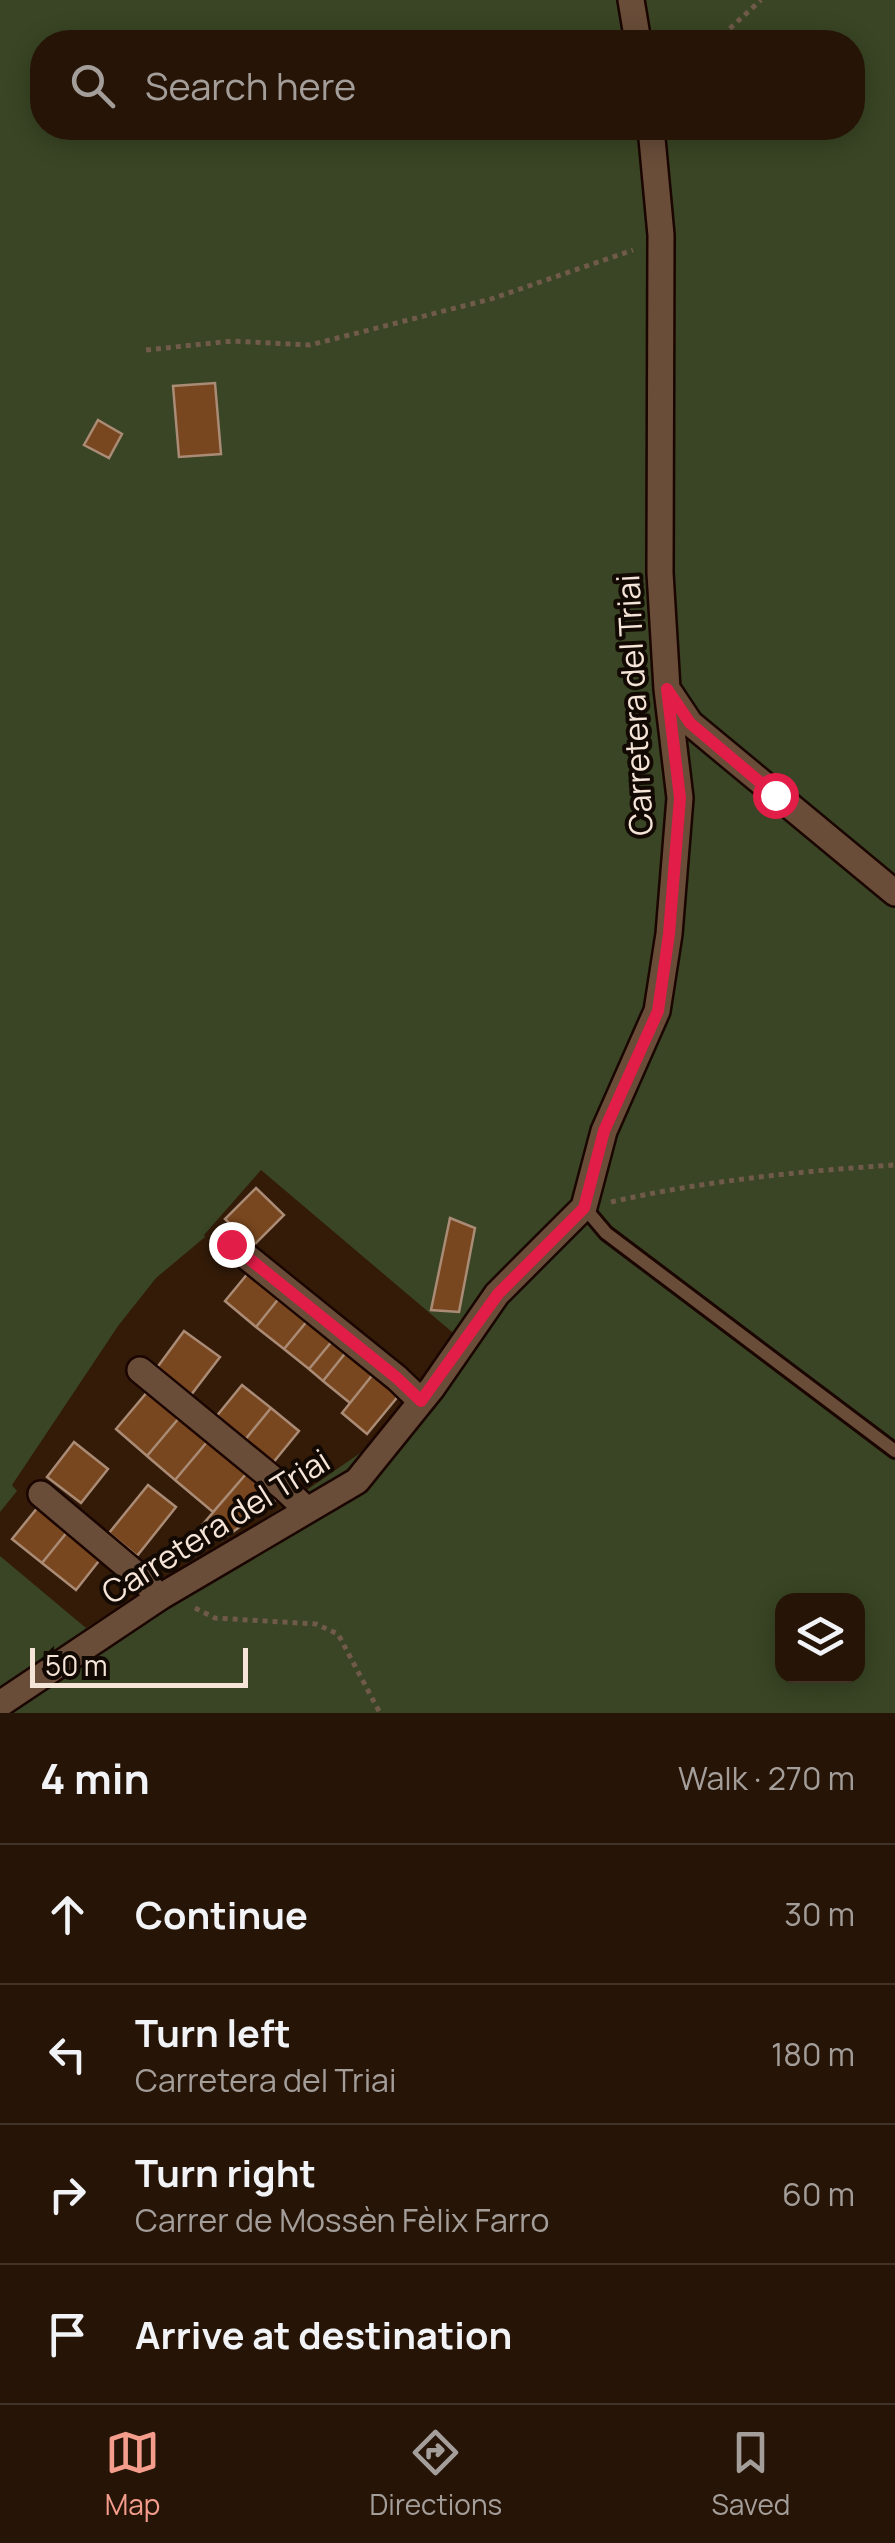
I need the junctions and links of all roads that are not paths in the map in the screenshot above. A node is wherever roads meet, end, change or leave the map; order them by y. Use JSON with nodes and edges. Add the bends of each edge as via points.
{"nodes":[{"id":1,"x":630,"y":0,"type":"edge"},
{"id":2,"x":636,"y":30,"type":"edge"},
{"id":3,"x":652,"y":140,"type":"edge"},
{"id":4,"x":667,"y":689,"type":"junction"},
{"id":5,"x":895,"y":893,"type":"edge"},
{"id":6,"x":584,"y":1208,"type":"junction"},
{"id":7,"x":231,"y":1244,"type":"dead end"},
{"id":8,"x":140,"y":1370,"type":"dead end"},
{"id":9,"x":421,"y":1401,"type":"junction"},
{"id":10,"x":895,"y":1450,"type":"edge"},
{"id":11,"x":41,"y":1494,"type":"dead end"},
{"id":12,"x":308,"y":1510,"type":"junction"},
{"id":13,"x":171,"y":1591,"type":"junction"},
{"id":14,"x":0,"y":1704,"type":"edge"}],
"edges":[{"from":1,"to":2,"type":"street"},
{"from":3,"to":4,"type":"street","name":"Carretera del Triai","via":[[661,235],[660,574]]},
{"from":4,"to":5,"type":"street","via":[[690,723]]},
{"from":4,"to":6,"type":"street","name":"Carretera del Triai","via":[[680,798],[658,1011],[604,1131]]},
{"from":6,"to":9,"type":"street","name":"Carretera del Triai","via":[[498,1294]]},
{"from":6,"to":10,"type":"lane","via":[[606,1233]]},
{"from":7,"to":9,"type":"street"},
{"from":8,"to":12,"type":"street"},
{"from":9,"to":12,"type":"street","name":"Carretera del Triai","via":[[356,1481]]},
{"from":11,"to":13,"type":"street","via":[[135,1573]]},
{"from":12,"to":13,"type":"street","name":"Carretera del Triai"},
{"from":13,"to":14,"type":"street","name":"Carretera del Triai"}]}
